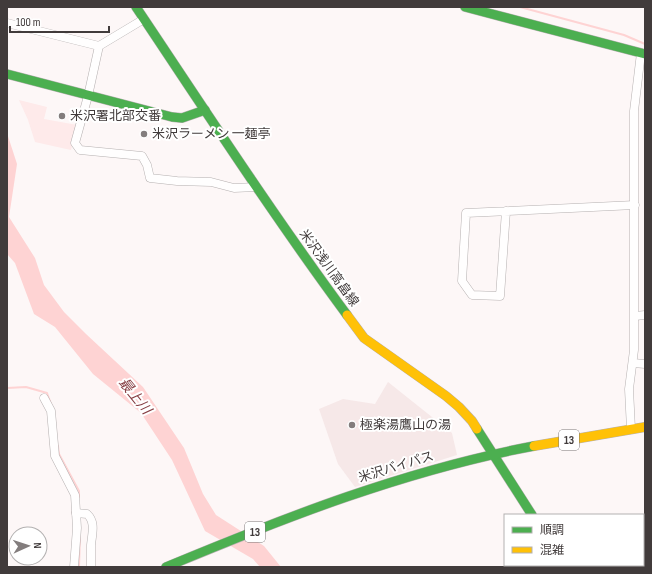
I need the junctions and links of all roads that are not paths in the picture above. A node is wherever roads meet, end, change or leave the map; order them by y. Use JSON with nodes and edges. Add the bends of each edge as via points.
{"nodes":[{"id":1,"x":136,"y":7,"type":"edge"},
{"id":2,"x":465,"y":7,"type":"edge"},
{"id":3,"x":144,"y":19,"type":"junction"},
{"id":4,"x":7,"y":23,"type":"edge"},
{"id":5,"x":99,"y":46,"type":"junction"},
{"id":6,"x":643,"y":53,"type":"edge"},
{"id":7,"x":7,"y":74,"type":"edge"},
{"id":8,"x":88,"y":96,"type":"junction"},
{"id":9,"x":205,"y":110,"type":"junction"},
{"id":10,"x":256,"y":187,"type":"junction"},
{"id":11,"x":635,"y":205,"type":"junction"},
{"id":12,"x":506,"y":211,"type":"junction"},
{"id":13,"x":645,"y":315,"type":"edge"},
{"id":14,"x":635,"y":316,"type":"junction"},
{"id":15,"x":633,"y":363,"type":"junction"},
{"id":16,"x":645,"y":364,"type":"edge"},
{"id":17,"x":44,"y":398,"type":"dead end"},
{"id":18,"x":631,"y":429,"type":"junction"},
{"id":19,"x":645,"y":429,"type":"edge"},
{"id":20,"x":494,"y":454,"type":"junction"},
{"id":21,"x":79,"y":513,"type":"junction"},
{"id":22,"x":531,"y":514,"type":"edge"},
{"id":23,"x":74,"y":567,"type":"edge"},
{"id":24,"x":91,"y":567,"type":"edge"},
{"id":25,"x":166,"y":567,"type":"edge"}],
"edges":[{"from":1,"to":3,"type":"main road","name":"米沢浅川高畠線"},
{"from":2,"to":6,"type":"main road"},
{"from":3,"to":5,"type":"street"},
{"from":3,"to":9,"type":"main road","name":"米沢浅川高畠線"},
{"from":4,"to":5,"type":"street"},
{"from":5,"to":8,"type":"street"},
{"from":6,"to":11,"type":"street","via":[[634,111]]},
{"from":7,"to":8,"type":"main road"},
{"from":8,"to":9,"type":"main road","via":[[172,117],[182,118]]},
{"from":8,"to":10,"type":"street","via":[[75,143],[80,150],[142,156],[150,178],[211,182],[234,188]]},
{"from":9,"to":10,"type":"main road","name":"米沢浅川高畠線"},
{"from":10,"to":20,"type":"main road","name":"米沢浅川高畠線","via":[[364,338],[453,402],[472,421]]},
{"from":11,"to":12,"type":"street"},
{"from":11,"to":14,"type":"street"},
{"from":12,"to":12,"type":"street","via":[[466,213],[462,281],[472,295],[500,296]]},
{"from":13,"to":14,"type":"street"},
{"from":14,"to":15,"type":"street"},
{"from":15,"to":16,"type":"street"},
{"from":15,"to":18,"type":"street","via":[[629,389]]},
{"from":17,"to":21,"type":"street","via":[[51,412],[55,456],[73,490]]},
{"from":18,"to":19,"type":"main road","name":"米沢バイパス","number":"13"},
{"from":18,"to":20,"type":"main road","name":"米沢バイパス","number":"13"},
{"from":20,"to":22,"type":"main road","name":"米沢浅川高畠線"},
{"from":20,"to":25,"type":"main road","name":"米沢バイパス","number":"13","via":[[426,471],[344,497]]},
{"from":21,"to":23,"type":"street"},
{"from":21,"to":24,"type":"street","via":[[87,514],[91,518]]}]}
